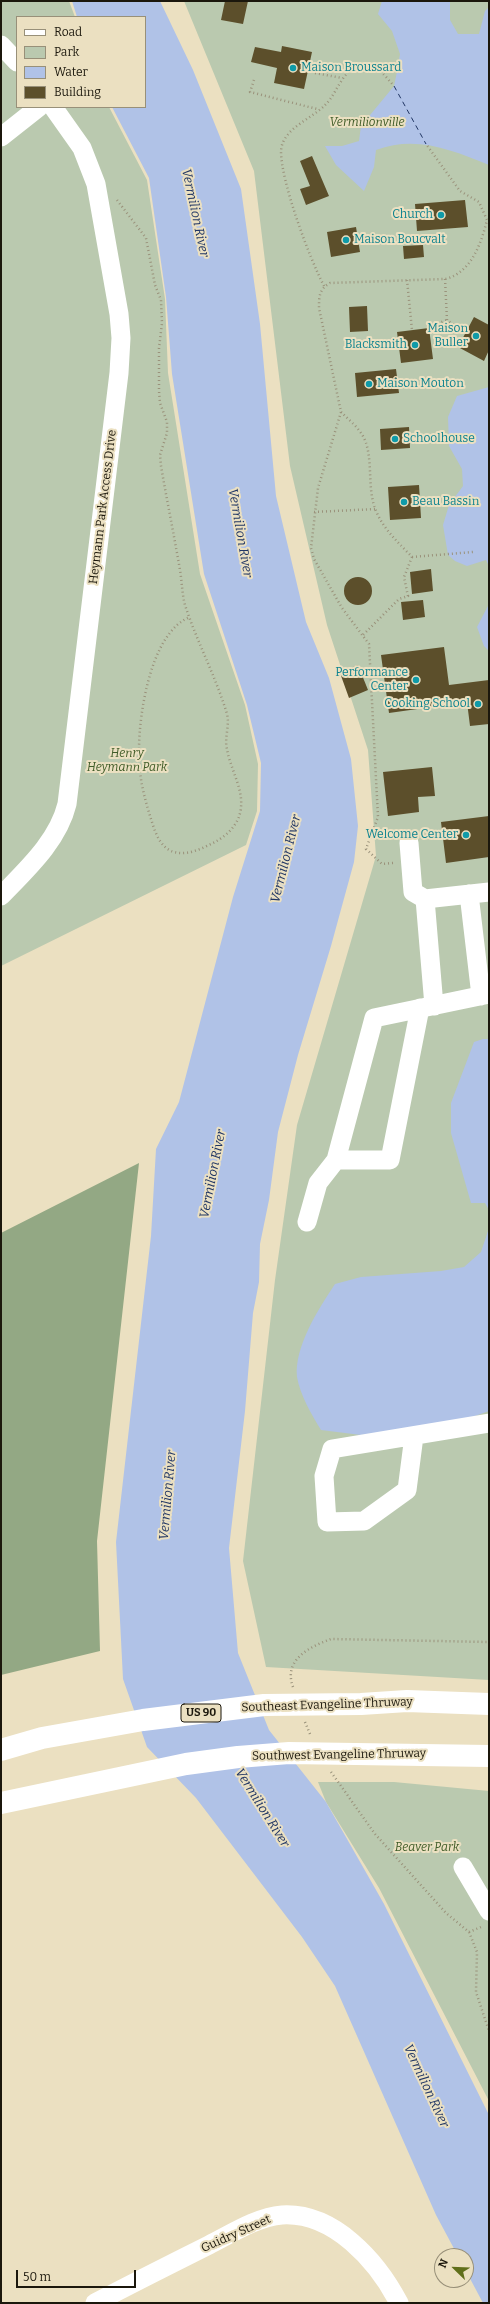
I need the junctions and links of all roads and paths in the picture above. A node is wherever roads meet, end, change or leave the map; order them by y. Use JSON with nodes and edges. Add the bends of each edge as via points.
{"nodes":[{"id":1,"x":1,"y":45,"type":"edge"},
{"id":2,"x":16,"y":61,"type":"edge"},
{"id":3,"x":315,"y":73,"type":"dead end"},
{"id":4,"x":342,"y":78,"type":"junction"},
{"id":5,"x":254,"y":80,"type":"dead end"},
{"id":6,"x":394,"y":86,"type":"dead end"},
{"id":7,"x":38,"y":108,"type":"edge"},
{"id":8,"x":54,"y":108,"type":"edge"},
{"id":9,"x":318,"y":109,"type":"junction"},
{"id":10,"x":1,"y":137,"type":"edge"},
{"id":11,"x":426,"y":144,"type":"dead end"},
{"id":12,"x":114,"y":196,"type":"dead end"},
{"id":13,"x":446,"y":279,"type":"junction"},
{"id":14,"x":407,"y":280,"type":"junction"},
{"id":15,"x":324,"y":286,"type":"junction"},
{"id":16,"x":447,"y":320,"type":"junction"},
{"id":17,"x":434,"y":325,"type":"dead end"},
{"id":18,"x":412,"y":330,"type":"dead end"},
{"id":19,"x":461,"y":330,"type":"dead end"},
{"id":20,"x":341,"y":412,"type":"junction"},
{"id":21,"x":376,"y":509,"type":"junction"},
{"id":22,"x":314,"y":512,"type":"junction"},
{"id":23,"x":473,"y":552,"type":"dead end"},
{"id":24,"x":412,"y":557,"type":"junction"},
{"id":25,"x":190,"y":617,"type":"junction"},
{"id":26,"x":363,"y":635,"type":"junction"},
{"id":27,"x":409,"y":852,"type":"joint"},
{"id":28,"x":489,"y":892,"type":"edge"},
{"id":29,"x":469,"y":894,"type":"junction"},
{"id":30,"x":1,"y":896,"type":"edge"},
{"id":31,"x":425,"y":899,"type":"junction"},
{"id":32,"x":485,"y":995,"type":"edge"},
{"id":33,"x":427,"y":1007,"type":"junction"},
{"id":34,"x":336,"y":1160,"type":"junction"},
{"id":35,"x":307,"y":1222,"type":"dead end"},
{"id":36,"x":489,"y":1423,"type":"edge"},
{"id":37,"x":414,"y":1436,"type":"junction"},
{"id":38,"x":489,"y":1704,"type":"edge"},
{"id":39,"x":1,"y":1750,"type":"edge"},
{"id":40,"x":489,"y":1756,"type":"edge"},
{"id":41,"x":1,"y":1803,"type":"edge"},
{"id":42,"x":375,"y":1834,"type":"dead end"},
{"id":43,"x":463,"y":1867,"type":"dead end"},
{"id":44,"x":486,"y":1919,"type":"edge"},
{"id":45,"x":469,"y":1932,"type":"junction"},
{"id":46,"x":489,"y":2031,"type":"edge"},
{"id":47,"x":96,"y":2303,"type":"edge"},
{"id":48,"x":399,"y":2303,"type":"edge"}],
"edges":[{"from":1,"to":2,"type":"street"},
{"from":3,"to":4,"type":"path"},
{"from":4,"to":6,"type":"path","via":[[361,65],[373,66]]},
{"from":4,"to":9,"type":"path","via":[[326,105]]},
{"from":5,"to":9,"type":"path","via":[[250,92]]},
{"from":7,"to":10,"type":"street"},
{"from":8,"to":30,"type":"street","name":"Heymann Park Access Drive","via":[[82,148],[96,184],[119,314],[119,373],[67,804],[56,832]]},
{"from":9,"to":15,"type":"path","via":[[289,132],[281,149],[283,169],[291,196],[315,268]]},
{"from":11,"to":13,"type":"path","via":[[460,191],[479,202],[487,220],[479,245],[464,270]]},
{"from":12,"to":25,"type":"path","via":[[146,238],[155,285],[161,300],[159,391],[160,403],[168,422],[160,455],[183,598]]},
{"from":13,"to":14,"type":"path"},
{"from":13,"to":16,"type":"path"},
{"from":14,"to":15,"type":"path","via":[[334,282]]},
{"from":14,"to":18,"type":"path"},
{"from":15,"to":20,"type":"path","via":[[319,296],[319,308]]},
{"from":16,"to":17,"type":"path"},
{"from":16,"to":19,"type":"path"},
{"from":20,"to":21,"type":"path","via":[[357,427],[366,443],[370,485]]},
{"from":20,"to":22,"type":"path","via":[[324,462]]},
{"from":21,"to":22,"type":"path"},
{"from":21,"to":24,"type":"path","via":[[392,536]]},
{"from":22,"to":26,"type":"path","via":[[311,548],[314,559],[342,608]]},
{"from":23,"to":24,"type":"path"},
{"from":24,"to":26,"type":"path","via":[[404,577],[408,596],[399,599]]},
{"from":25,"to":25,"type":"path","via":[[227,716],[226,748],[241,796],[242,808],[238,820],[226,834],[210,844],[186,853],[174,852],[163,845],[156,834],[144,798],[139,751],[140,720],[157,657],[172,629]]},
{"from":26,"to":27,"type":"path","via":[[369,644],[370,653],[378,818],[366,849],[382,864]]},
{"from":27,"to":31,"type":"street","via":[[413,892]]},
{"from":28,"to":29,"type":"street"},
{"from":29,"to":31,"type":"street"},
{"from":29,"to":32,"type":"street"},
{"from":31,"to":33,"type":"street"},
{"from":32,"to":33,"type":"street"},
{"from":33,"to":34,"type":"street","via":[[374,1018]]},
{"from":33,"to":34,"type":"street","via":[[390,1160]]},
{"from":34,"to":35,"type":"street","via":[[318,1183]]},
{"from":36,"to":37,"type":"street"},
{"from":37,"to":37,"type":"street","via":[[407,1490],[364,1521],[327,1522],[324,1476],[332,1449]]},
{"from":38,"to":39,"type":"highway","name":"Southeast Evangeline Thruway","number":"US 90","via":[[407,1701],[264,1705],[143,1720],[42,1738]]},
{"from":40,"to":41,"type":"highway","name":"Southwest Evangeline Thruway","via":[[289,1753],[238,1757],[186,1764]]},
{"from":42,"to":45,"type":"path","via":[[446,1913]]},
{"from":43,"to":44,"type":"street"},
{"from":44,"to":45,"type":"path"},
{"from":45,"to":46,"type":"path","via":[[477,1952],[476,1992]]},
{"from":47,"to":48,"type":"street","name":"Guidry Street","via":[[229,2235],[281,2215],[311,2219],[343,2236],[375,2265],[390,2285]]}]}
